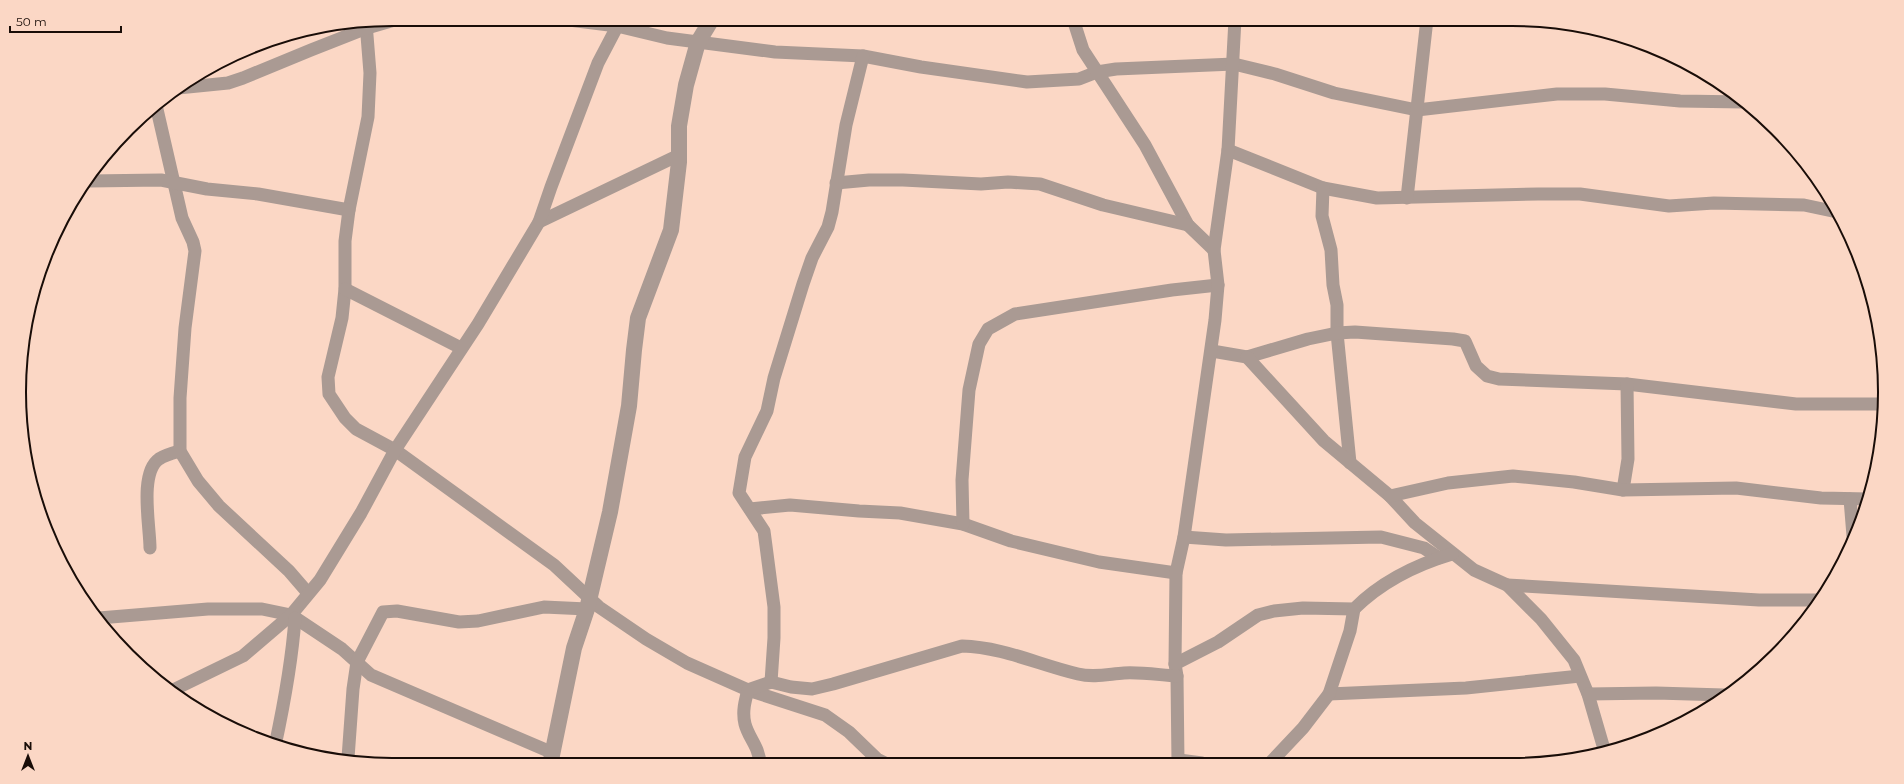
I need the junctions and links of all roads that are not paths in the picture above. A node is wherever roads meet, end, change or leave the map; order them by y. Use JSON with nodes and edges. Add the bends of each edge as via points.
{"nodes":[{"id":1,"x":617,"y":26,"type":"edge"},
{"id":2,"x":629,"y":26,"type":"edge"},
{"id":3,"x":708,"y":26,"type":"edge"},
{"id":4,"x":1075,"y":26,"type":"edge"},
{"id":5,"x":1236,"y":26,"type":"edge"},
{"id":6,"x":1426,"y":26,"type":"edge"},
{"id":7,"x":364,"y":27,"type":"edge"},
{"id":8,"x":367,"y":27,"type":"edge"},
{"id":9,"x":698,"y":42,"type":"junction"},
{"id":10,"x":863,"y":56,"type":"junction"},
{"id":11,"x":1234,"y":64,"type":"junction"},
{"id":12,"x":1097,"y":72,"type":"junction"},
{"id":13,"x":191,"y":87,"type":"edge"},
{"id":14,"x":1735,"y":102,"type":"edge"},
{"id":15,"x":1417,"y":110,"type":"junction"},
{"id":16,"x":158,"y":112,"type":"edge"},
{"id":17,"x":1228,"y":150,"type":"junction"},
{"id":18,"x":679,"y":155,"type":"junction"},
{"id":19,"x":94,"y":181,"type":"edge"},
{"id":20,"x":174,"y":182,"type":"junction"},
{"id":21,"x":836,"y":183,"type":"junction"},
{"id":22,"x":1323,"y":188,"type":"junction"},
{"id":23,"x":1407,"y":198,"type":"junction"},
{"id":24,"x":349,"y":210,"type":"junction"},
{"id":25,"x":1830,"y":210,"type":"edge"},
{"id":26,"x":539,"y":222,"type":"junction"},
{"id":27,"x":1188,"y":224,"type":"junction"},
{"id":28,"x":1214,"y":250,"type":"junction"},
{"id":29,"x":1218,"y":285,"type":"junction"},
{"id":30,"x":345,"y":289,"type":"junction"},
{"id":31,"x":1337,"y":333,"type":"junction"},
{"id":32,"x":461,"y":348,"type":"junction"},
{"id":33,"x":1212,"y":351,"type":"junction"},
{"id":34,"x":1246,"y":357,"type":"junction"},
{"id":35,"x":1627,"y":384,"type":"junction"},
{"id":36,"x":1878,"y":404,"type":"edge"},
{"id":37,"x":394,"y":450,"type":"junction"},
{"id":38,"x":180,"y":451,"type":"junction"},
{"id":39,"x":1350,"y":463,"type":"junction"},
{"id":40,"x":1623,"y":490,"type":"junction"},
{"id":41,"x":1390,"y":496,"type":"junction"},
{"id":42,"x":1850,"y":499,"type":"junction"},
{"id":43,"x":1862,"y":499,"type":"edge"},
{"id":44,"x":750,"y":509,"type":"junction"},
{"id":45,"x":962,"y":524,"type":"junction"},
{"id":46,"x":1852,"y":527,"type":"edge"},
{"id":47,"x":1184,"y":537,"type":"junction"},
{"id":48,"x":150,"y":548,"type":"dead end"},
{"id":49,"x":1452,"y":554,"type":"junction"},
{"id":50,"x":1439,"y":558,"type":"junction"},
{"id":51,"x":1176,"y":573,"type":"junction"},
{"id":52,"x":1507,"y":586,"type":"junction"},
{"id":53,"x":308,"y":593,"type":"junction"},
{"id":54,"x":1812,"y":600,"type":"edge"},
{"id":55,"x":588,"y":602,"type":"junction"},
{"id":56,"x":1354,"y":609,"type":"junction"},
{"id":57,"x":293,"y":617,"type":"junction"},
{"id":58,"x":104,"y":618,"type":"edge"},
{"id":59,"x":357,"y":662,"type":"junction"},
{"id":60,"x":1176,"y":670,"type":"junction"},
{"id":61,"x":1580,"y":676,"type":"junction"},
{"id":62,"x":771,"y":682,"type":"junction"},
{"id":63,"x":177,"y":688,"type":"edge"},
{"id":64,"x":748,"y":690,"type":"junction"},
{"id":65,"x":1329,"y":694,"type":"junction"},
{"id":66,"x":1588,"y":694,"type":"junction"},
{"id":67,"x":1717,"y":695,"type":"edge"},
{"id":68,"x":276,"y":740,"type":"edge"},
{"id":69,"x":1603,"y":747,"type":"edge"},
{"id":70,"x":348,"y":755,"type":"edge"},
{"id":71,"x":550,"y":758,"type":"edge"},
{"id":72,"x":552,"y":758,"type":"edge"},
{"id":73,"x":760,"y":758,"type":"edge"},
{"id":74,"x":876,"y":758,"type":"edge"},
{"id":75,"x":1179,"y":758,"type":"edge"},
{"id":76,"x":1275,"y":758,"type":"edge"}],
"edges":[{"from":1,"to":26,"type":"street","via":[[598,63]]},
{"from":2,"to":9,"type":"street","via":[[667,38]]},
{"from":3,"to":9,"type":"street"},
{"from":4,"to":12,"type":"street","via":[[1083,50]]},
{"from":5,"to":11,"type":"street"},
{"from":6,"to":15,"type":"street"},
{"from":7,"to":13,"type":"street","via":[[243,78],[228,83]]},
{"from":8,"to":24,"type":"street","via":[[370,73],[368,117]]},
{"from":9,"to":10,"type":"street","via":[[775,52]]},
{"from":9,"to":18,"type":"street","via":[[678,126]]},
{"from":10,"to":12,"type":"street","via":[[1027,82],[1079,79]]},
{"from":10,"to":21,"type":"street","via":[[846,125]]},
{"from":11,"to":12,"type":"street"},
{"from":11,"to":15,"type":"street","via":[[1334,93]]},
{"from":11,"to":17,"type":"street"},
{"from":12,"to":27,"type":"street","via":[[1145,145]]},
{"from":14,"to":15,"type":"street","via":[[1680,101],[1605,94],[1557,94]]},
{"from":15,"to":23,"type":"street"},
{"from":16,"to":20,"type":"street"},
{"from":17,"to":22,"type":"street"},
{"from":17,"to":28,"type":"street"},
{"from":18,"to":26,"type":"street"},
{"from":18,"to":55,"type":"street","via":[[671,230],[638,318],[629,406],[610,512]]},
{"from":19,"to":20,"type":"street"},
{"from":20,"to":24,"type":"street"},
{"from":20,"to":38,"type":"street","via":[[182,218],[195,251],[185,328],[180,398]]},
{"from":21,"to":27,"type":"street","via":[[903,180],[1040,184],[1103,205]]},
{"from":21,"to":44,"type":"street","via":[[828,227],[812,258],[774,378],[767,411],[745,457],[739,493]]},
{"from":22,"to":23,"type":"street","via":[[1377,198]]},
{"from":22,"to":31,"type":"street","via":[[1322,216],[1331,250],[1337,305]]},
{"from":23,"to":25,"type":"street","via":[[1580,194],[1669,206],[1714,203],[1782,204]]},
{"from":24,"to":30,"type":"street","via":[[345,241]]},
{"from":26,"to":32,"type":"street"},
{"from":27,"to":28,"type":"street"},
{"from":28,"to":29,"type":"street"},
{"from":29,"to":33,"type":"street"},
{"from":29,"to":45,"type":"street","via":[[1015,314],[988,329],[979,344],[969,390],[962,480]]},
{"from":30,"to":32,"type":"street"},
{"from":30,"to":37,"type":"street","via":[[342,318],[328,377],[329,394],[356,429]]},
{"from":31,"to":34,"type":"street"},
{"from":31,"to":35,"type":"street","via":[[1391,334],[1465,341],[1476,366],[1487,376],[1499,379]]},
{"from":31,"to":39,"type":"street"},
{"from":32,"to":37,"type":"street"},
{"from":33,"to":34,"type":"street"},
{"from":33,"to":47,"type":"street"},
{"from":34,"to":39,"type":"street","via":[[1324,441]]},
{"from":35,"to":36,"type":"street","via":[[1796,404]]},
{"from":35,"to":40,"type":"street","via":[[1628,459]]},
{"from":37,"to":53,"type":"street","via":[[361,513],[320,580]]},
{"from":37,"to":55,"type":"street","via":[[554,565]]},
{"from":38,"to":48,"type":"street","via":[[159,459],[148,476]]},
{"from":38,"to":53,"type":"street","via":[[198,481],[219,506],[289,571]]},
{"from":39,"to":41,"type":"street"},
{"from":40,"to":41,"type":"street","via":[[1513,476],[1448,483]]},
{"from":40,"to":42,"type":"street","via":[[1736,488]]},
{"from":41,"to":49,"type":"street","via":[[1415,524]]},
{"from":42,"to":43,"type":"street"},
{"from":42,"to":46,"type":"street"},
{"from":44,"to":45,"type":"street","via":[[790,505],[900,513]]},
{"from":44,"to":62,"type":"street","via":[[764,531],[774,607]]},
{"from":45,"to":51,"type":"street","via":[[1011,541],[1098,562]]},
{"from":47,"to":50,"type":"street","via":[[1226,540],[1381,536],[1424,548]]},
{"from":47,"to":51,"type":"street"},
{"from":49,"to":50,"type":"street"},
{"from":49,"to":52,"type":"street","via":[[1474,570]]},
{"from":50,"to":56,"type":"street","via":[[1390,581],[1368,595]]},
{"from":51,"to":60,"type":"street"},
{"from":52,"to":54,"type":"street","via":[[1759,600]]},
{"from":52,"to":61,"type":"street","via":[[1542,619],[1574,660]]},
{"from":53,"to":57,"type":"street"},
{"from":55,"to":59,"type":"street","via":[[544,607],[465,622],[386,611],[377,621]]},
{"from":55,"to":64,"type":"street","via":[[687,663]]},
{"from":55,"to":72,"type":"street","via":[[574,648]]},
{"from":56,"to":60,"type":"street","via":[[1303,608],[1258,615]]},
{"from":56,"to":65,"type":"street","via":[[1350,630]]},
{"from":57,"to":58,"type":"street","via":[[262,609],[208,609]]},
{"from":57,"to":59,"type":"street","via":[[322,634]]},
{"from":57,"to":63,"type":"street","via":[[243,656]]},
{"from":57,"to":68,"type":"street","via":[[294,643]]},
{"from":59,"to":70,"type":"street"},
{"from":59,"to":71,"type":"street","via":[[371,674],[388,683]]},
{"from":60,"to":62,"type":"street","via":[[1095,676],[1079,674],[1004,651],[962,646],[812,689]]},
{"from":60,"to":75,"type":"street"},
{"from":61,"to":65,"type":"street","via":[[1466,688]]},
{"from":61,"to":66,"type":"street"},
{"from":62,"to":64,"type":"street"},
{"from":64,"to":73,"type":"street","via":[[744,703],[745,724]]},
{"from":64,"to":74,"type":"street","via":[[825,715],[849,732]]},
{"from":65,"to":76,"type":"street","via":[[1303,728]]},
{"from":66,"to":67,"type":"street","via":[[1656,692]]},
{"from":66,"to":69,"type":"street"}]}
